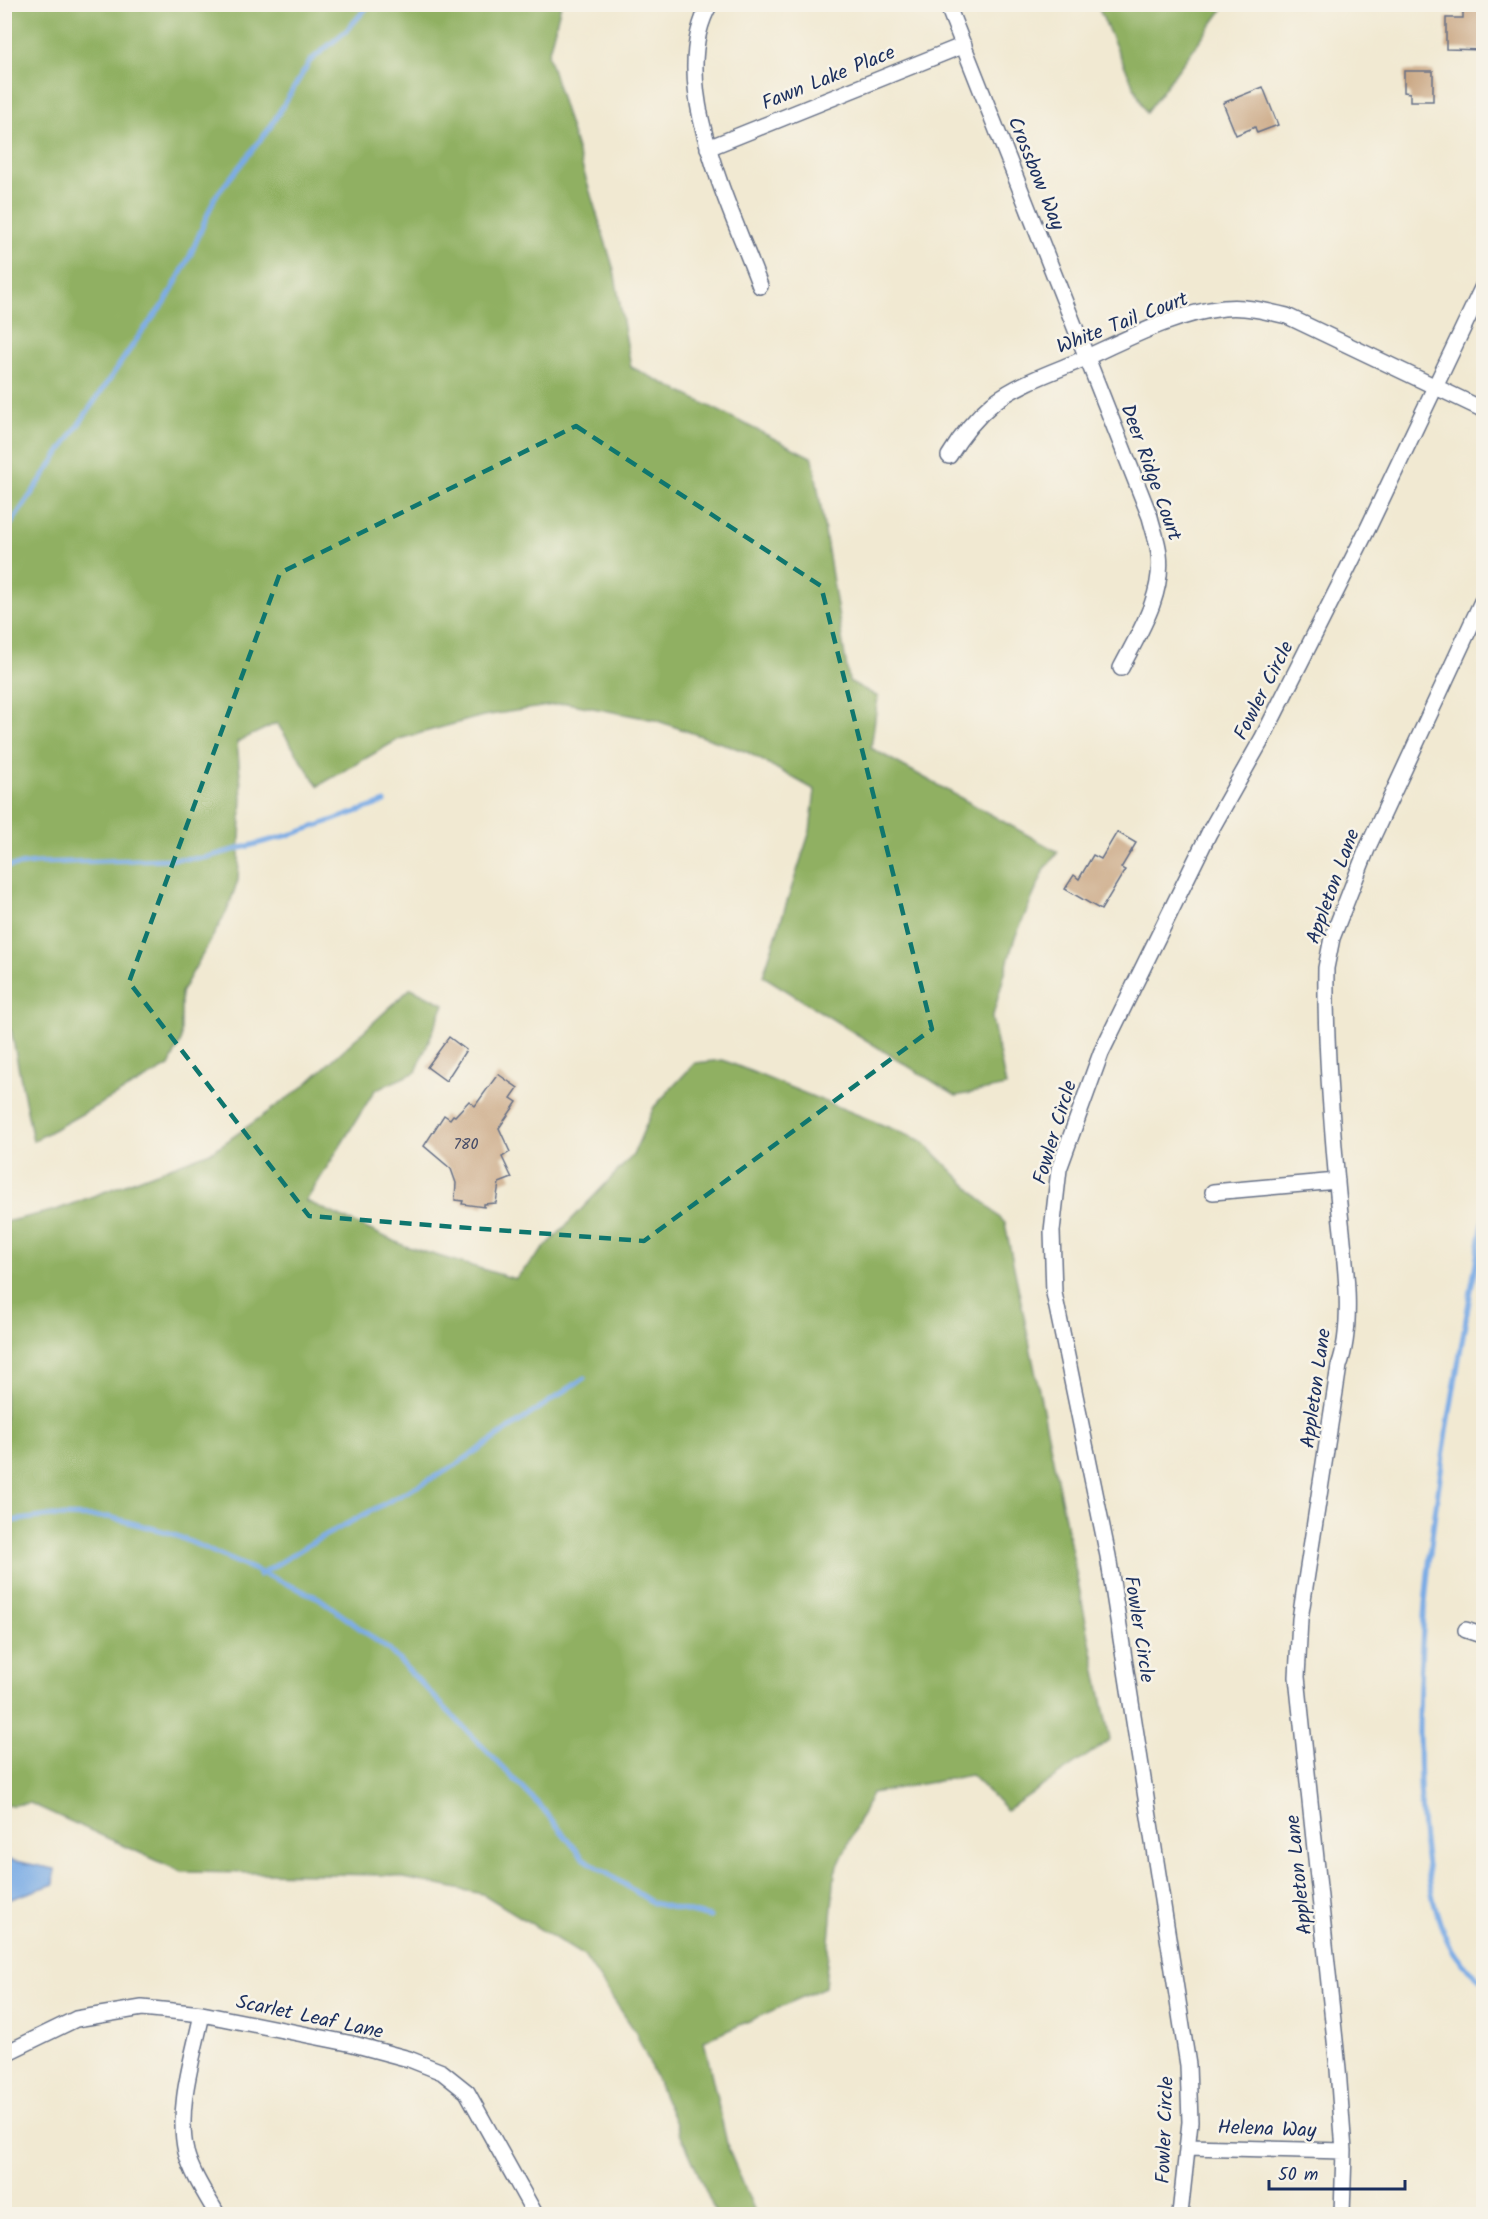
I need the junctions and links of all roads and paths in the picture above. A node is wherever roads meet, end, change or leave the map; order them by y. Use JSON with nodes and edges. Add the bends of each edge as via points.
{"nodes":[{"id":1,"x":710,"y":4,"type":"edge"},
{"id":2,"x":947,"y":4,"type":"edge"},
{"id":3,"x":964,"y":45,"type":"junction"},
{"id":4,"x":708,"y":148,"type":"junction"},
{"id":5,"x":1484,"y":284,"type":"edge"},
{"id":6,"x":760,"y":286,"type":"dead end"},
{"id":7,"x":1087,"y":357,"type":"junction"},
{"id":8,"x":1435,"y":386,"type":"junction"},
{"id":9,"x":1484,"y":410,"type":"edge"},
{"id":10,"x":950,"y":456,"type":"dead end"},
{"id":11,"x":1484,"y":597,"type":"edge"},
{"id":12,"x":1121,"y":668,"type":"dead end"},
{"id":13,"x":1337,"y":1181,"type":"junction"},
{"id":14,"x":1213,"y":1192,"type":"dead end"},
{"id":15,"x":1466,"y":1630,"type":"dead end"},
{"id":16,"x":1484,"y":1636,"type":"edge"},
{"id":17,"x":202,"y":2014,"type":"junction"},
{"id":18,"x":4,"y":2054,"type":"edge"},
{"id":19,"x":1188,"y":2147,"type":"junction"},
{"id":20,"x":1344,"y":2151,"type":"junction"},
{"id":21,"x":217,"y":2214,"type":"edge"},
{"id":22,"x":536,"y":2214,"type":"edge"},
{"id":23,"x":1180,"y":2214,"type":"edge"},
{"id":24,"x":1342,"y":2214,"type":"edge"}],
"edges":[{"from":1,"to":4,"type":"street","via":[[697,35],[694,67],[696,101]]},
{"from":2,"to":3,"type":"street","name":"Crossbow Way"},
{"from":3,"to":4,"type":"street","name":"Fawn Lake Place"},
{"from":3,"to":7,"type":"street","name":"Crossbow Way"},
{"from":4,"to":6,"type":"street"},
{"from":5,"to":8,"type":"street","name":"Fowler Circle"},
{"from":7,"to":8,"type":"street","name":"White Tail Court","via":[[1192,315],[1256,309],[1318,328]]},
{"from":7,"to":10,"type":"street","name":"White Tail Court","via":[[1022,385],[994,403],[971,424]]},
{"from":7,"to":12,"type":"street","name":"Deer Ridge Court","via":[[1150,518],[1160,554],[1157,589]]},
{"from":8,"to":9,"type":"street","name":"White Tail Court"},
{"from":8,"to":19,"type":"street","name":"Fowler Circle","via":[[1262,739],[1209,833],[1101,1053],[1059,1169],[1054,1201],[1054,1293],[1108,1556],[1188,2065]]},
{"from":11,"to":13,"type":"street","name":"Appleton Lane","via":[[1366,849],[1332,938],[1326,998]]},
{"from":13,"to":14,"type":"street"},
{"from":13,"to":20,"type":"street","name":"Appleton Lane","via":[[1346,1272],[1344,1354],[1339,1366],[1297,1648],[1297,1677],[1324,1915]]},
{"from":15,"to":16,"type":"street"},
{"from":17,"to":18,"type":"street","name":"Scarlet Leaf Lane","via":[[142,2008],[93,2015],[55,2028]]},
{"from":17,"to":21,"type":"street","via":[[183,2108],[183,2130],[194,2171]]},
{"from":17,"to":22,"type":"street","name":"Scarlet Leaf Lane","via":[[353,2044],[442,2072],[467,2092]]},
{"from":19,"to":20,"type":"street","name":"Helena Way"},
{"from":19,"to":23,"type":"street","name":"Fowler Circle"},
{"from":20,"to":24,"type":"street","name":"Appleton Lane"}]}
